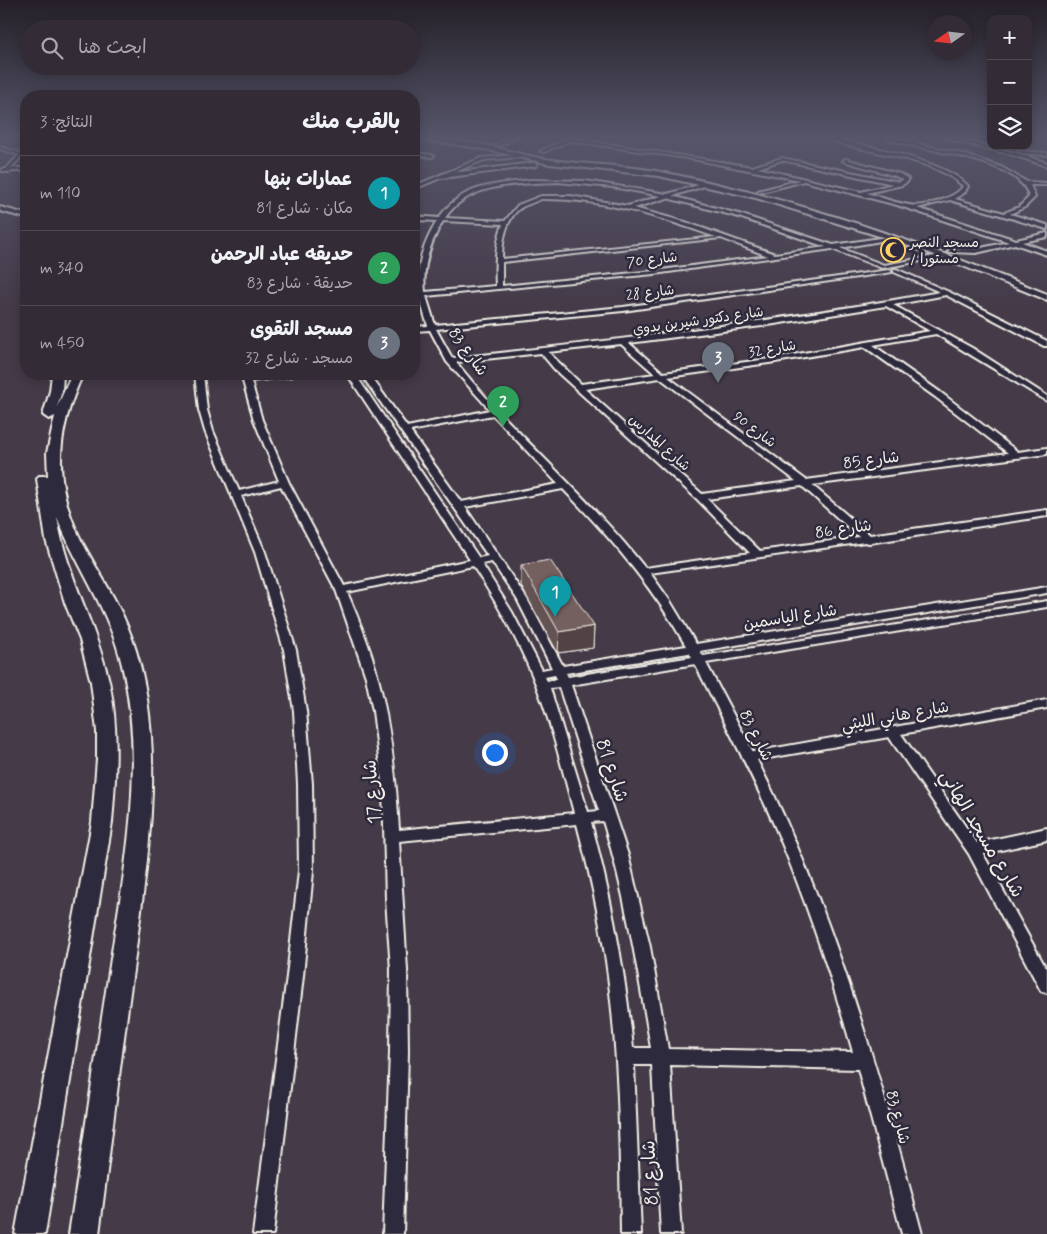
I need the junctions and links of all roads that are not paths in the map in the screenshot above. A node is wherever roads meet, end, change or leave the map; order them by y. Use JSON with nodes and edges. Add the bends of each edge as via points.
{"nodes":[{"id":1,"x":467,"y":196,"type":"edge"},
{"id":2,"x":666,"y":196,"type":"joint"},
{"id":3,"x":753,"y":196,"type":"edge"},
{"id":4,"x":773,"y":196,"type":"edge"},
{"id":5,"x":867,"y":196,"type":"edge"},
{"id":6,"x":957,"y":196,"type":"edge"},
{"id":7,"x":1032,"y":196,"type":"edge"},
{"id":8,"x":951,"y":199,"type":"junction"},
{"id":9,"x":0,"y":203,"type":"edge"},
{"id":10,"x":911,"y":207,"type":"junction"},
{"id":11,"x":20,"y":208,"type":"edge"},
{"id":12,"x":628,"y":208,"type":"junction"},
{"id":13,"x":0,"y":209,"type":"edge"},
{"id":14,"x":20,"y":214,"type":"edge"},
{"id":15,"x":1006,"y":214,"type":"junction"},
{"id":16,"x":420,"y":218,"type":"edge"},
{"id":17,"x":441,"y":220,"type":"junction"},
{"id":18,"x":507,"y":222,"type":"junction"},
{"id":19,"x":1047,"y":227,"type":"edge"},
{"id":20,"x":1047,"y":235,"type":"edge"},
{"id":21,"x":722,"y":237,"type":"junction"},
{"id":22,"x":892,"y":237,"type":"junction"},
{"id":23,"x":1047,"y":239,"type":"edge"},
{"id":24,"x":1019,"y":243,"type":"junction"},
{"id":25,"x":835,"y":247,"type":"junction"},
{"id":26,"x":1047,"y":253,"type":"edge"},
{"id":27,"x":950,"y":255,"type":"junction"},
{"id":28,"x":775,"y":256,"type":"junction"},
{"id":29,"x":972,"y":259,"type":"junction"},
{"id":30,"x":498,"y":261,"type":"junction"},
{"id":31,"x":888,"y":269,"type":"junction"},
{"id":32,"x":499,"y":288,"type":"junction"},
{"id":33,"x":1047,"y":289,"type":"edge"},
{"id":34,"x":947,"y":292,"type":"junction"},
{"id":35,"x":422,"y":294,"type":"junction"},
{"id":36,"x":1047,"y":297,"type":"edge"},
{"id":37,"x":886,"y":304,"type":"junction"},
{"id":38,"x":576,"y":312,"type":"junction"},
{"id":39,"x":420,"y":324,"type":"edge"},
{"id":40,"x":431,"y":325,"type":"junction"},
{"id":41,"x":420,"y":328,"type":"edge"},
{"id":42,"x":938,"y":332,"type":"junction"},
{"id":43,"x":623,"y":342,"type":"junction"},
{"id":44,"x":1047,"y":344,"type":"edge"},
{"id":45,"x":868,"y":345,"type":"junction"},
{"id":46,"x":543,"y":351,"type":"junction"},
{"id":47,"x":450,"y":360,"type":"junction"},
{"id":48,"x":662,"y":376,"type":"junction"},
{"id":49,"x":57,"y":380,"type":"edge"},
{"id":50,"x":74,"y":380,"type":"edge"},
{"id":51,"x":200,"y":380,"type":"edge"},
{"id":52,"x":247,"y":380,"type":"edge"},
{"id":53,"x":355,"y":380,"type":"edge"},
{"id":54,"x":369,"y":380,"type":"edge"},
{"id":55,"x":579,"y":387,"type":"junction"},
{"id":56,"x":1047,"y":399,"type":"edge"},
{"id":57,"x":494,"y":412,"type":"junction"},
{"id":58,"x":404,"y":430,"type":"junction"},
{"id":59,"x":1047,"y":451,"type":"edge"},
{"id":60,"x":1016,"y":455,"type":"junction"},
{"id":61,"x":427,"y":461,"type":"junction"},
{"id":62,"x":411,"y":464,"type":"junction"},
{"id":63,"x":804,"y":482,"type":"junction"},
{"id":64,"x":284,"y":483,"type":"junction"},
{"id":65,"x":564,"y":486,"type":"junction"},
{"id":66,"x":236,"y":494,"type":"junction"},
{"id":67,"x":700,"y":497,"type":"junction"},
{"id":68,"x":460,"y":505,"type":"junction"},
{"id":69,"x":1047,"y":513,"type":"edge"},
{"id":70,"x":869,"y":540,"type":"junction"},
{"id":71,"x":758,"y":555,"type":"junction"},
{"id":72,"x":494,"y":558,"type":"junction"},
{"id":73,"x":476,"y":563,"type":"junction"},
{"id":74,"x":643,"y":571,"type":"junction"},
{"id":75,"x":341,"y":590,"type":"junction"},
{"id":76,"x":1047,"y":590,"type":"edge"},
{"id":77,"x":1047,"y":604,"type":"edge"},
{"id":78,"x":888,"y":616,"type":"junction"},
{"id":79,"x":899,"y":629,"type":"junction"},
{"id":80,"x":692,"y":648,"type":"junction"},
{"id":81,"x":700,"y":661,"type":"junction"},
{"id":82,"x":562,"y":676,"type":"junction"},
{"id":83,"x":541,"y":680,"type":"junction"},
{"id":84,"x":1047,"y":704,"type":"edge"},
{"id":85,"x":893,"y":732,"type":"junction"},
{"id":86,"x":749,"y":757,"type":"junction"},
{"id":87,"x":608,"y":815,"type":"junction"},
{"id":88,"x":583,"y":818,"type":"junction"},
{"id":89,"x":1047,"y":834,"type":"edge"},
{"id":90,"x":393,"y":836,"type":"junction"},
{"id":91,"x":974,"y":850,"type":"junction"},
{"id":92,"x":1047,"y":986,"type":"edge"},
{"id":93,"x":625,"y":1056,"type":"junction"},
{"id":94,"x":660,"y":1058,"type":"junction"},
{"id":95,"x":865,"y":1061,"type":"junction"},
{"id":96,"x":30,"y":1234,"type":"edge"},
{"id":97,"x":84,"y":1234,"type":"edge"},
{"id":98,"x":263,"y":1234,"type":"edge"},
{"id":99,"x":393,"y":1234,"type":"edge"},
{"id":100,"x":631,"y":1234,"type":"edge"},
{"id":101,"x":671,"y":1234,"type":"edge"},
{"id":102,"x":912,"y":1234,"type":"edge"}],
"edges":[{"from":1,"to":17,"type":"street","name":"شارع 83","via":[[454,204]]},
{"from":2,"to":12,"type":"street"},
{"from":2,"to":25,"type":"street","name":"شارع 83","via":[[742,216]]},
{"from":3,"to":22,"type":"main road","via":[[811,210]]},
{"from":4,"to":27,"type":"main road","via":[[853,218]]},
{"from":5,"to":10,"type":"street"},
{"from":6,"to":8,"type":"street"},
{"from":7,"to":15,"type":"street","via":[[1028,204]]},
{"from":8,"to":10,"type":"street"},
{"from":8,"to":15,"type":"street"},
{"from":9,"to":11,"type":"main road"},
{"from":10,"to":24,"type":"street"},
{"from":12,"to":18,"type":"street","via":[[579,198],[542,198],[523,204]]},
{"from":12,"to":21,"type":"street"},
{"from":13,"to":14,"type":"main road"},
{"from":15,"to":19,"type":"street"},
{"from":16,"to":17,"type":"street"},
{"from":17,"to":18,"type":"street"},
{"from":17,"to":35,"type":"street","name":"شارع 83","via":[[424,253]]},
{"from":18,"to":30,"type":"street"},
{"from":20,"to":24,"type":"street"},
{"from":21,"to":28,"type":"street"},
{"from":21,"to":30,"type":"street"},
{"from":22,"to":25,"type":"street","name":"شارع 70"},
{"from":22,"to":27,"type":"main road"},
{"from":23,"to":24,"type":"street"},
{"from":24,"to":26,"type":"street"},
{"from":24,"to":27,"type":"street"},
{"from":24,"to":29,"type":"street","via":[[975,254]]},
{"from":25,"to":28,"type":"street","name":"شارع 70"},
{"from":25,"to":31,"type":"street","name":"شارع 83"},
{"from":27,"to":29,"type":"main road"},
{"from":27,"to":31,"type":"street","name":"شارع 28"},
{"from":27,"to":31,"type":"street","name":"شارع 28"},
{"from":27,"to":36,"type":"main road"},
{"from":28,"to":32,"type":"street","name":"شارع 70"},
{"from":29,"to":33,"type":"main road"},
{"from":30,"to":32,"type":"street"},
{"from":31,"to":34,"type":"street","name":"شارع 83"},
{"from":31,"to":38,"type":"street","name":"شارع 28"},
{"from":31,"to":38,"type":"street","name":"شارع 28","via":[[742,293]]},
{"from":32,"to":35,"type":"street","name":"شارع 70"},
{"from":34,"to":37,"type":"street","name":"شارع دكتور شيرين بدوي"},
{"from":34,"to":44,"type":"street","name":"شارع 83"},
{"from":35,"to":40,"type":"street","name":"شارع 83"},
{"from":37,"to":42,"type":"street"},
{"from":37,"to":43,"type":"street","name":"شارع دكتور شيرين بدوي"},
{"from":38,"to":40,"type":"street","name":"شارع 28"},
{"from":39,"to":40,"type":"street","name":"شارع 28"},
{"from":40,"to":41,"type":"street","name":"شارع 28"},
{"from":40,"to":47,"type":"street","name":"شارع 83"},
{"from":42,"to":45,"type":"street","name":"شارع 32"},
{"from":42,"to":56,"type":"street"},
{"from":43,"to":46,"type":"street","name":"شارع دكتور شيرين بدوي"},
{"from":43,"to":48,"type":"street","name":"شارع 90"},
{"from":45,"to":48,"type":"street","name":"شارع 32"},
{"from":45,"to":60,"type":"street"},
{"from":46,"to":47,"type":"street","name":"شارع دكتور شيرين بدوي"},
{"from":46,"to":55,"type":"street","name":"شارع المدارس"},
{"from":47,"to":57,"type":"street","name":"شارع 83"},
{"from":48,"to":55,"type":"street","name":"شارع 32"},
{"from":48,"to":63,"type":"street","name":"شارع 90"},
{"from":49,"to":96,"type":"main road","via":[[44,439],[44,485],[53,540],[100,682],[107,759],[102,822]]},
{"from":50,"to":97,"type":"main road","via":[[57,428],[54,456],[59,504],[75,542],[110,607],[126,650],[138,700],[143,762],[139,840]]},
{"from":51,"to":66,"type":"street","via":[[209,431]]},
{"from":52,"to":64,"type":"street","name":"شارع 17","via":[[258,420]]},
{"from":53,"to":62,"type":"street","name":"شارع 81"},
{"from":54,"to":58,"type":"street","name":"شارع 81"},
{"from":55,"to":67,"type":"street","name":"شارع المدارس"},
{"from":57,"to":58,"type":"street"},
{"from":57,"to":65,"type":"street","name":"شارع 83"},
{"from":58,"to":61,"type":"street","name":"شارع 81"},
{"from":59,"to":60,"type":"street","name":"شارع 85"},
{"from":60,"to":63,"type":"street","name":"شارع 85"},
{"from":61,"to":62,"type":"street"},
{"from":61,"to":68,"type":"street","name":"شارع 81"},
{"from":62,"to":73,"type":"street","name":"شارع 81"},
{"from":63,"to":67,"type":"street","name":"شارع 85"},
{"from":63,"to":70,"type":"street","name":"شارع 90"},
{"from":64,"to":66,"type":"street"},
{"from":64,"to":75,"type":"street","name":"شارع 17"},
{"from":65,"to":68,"type":"street"},
{"from":65,"to":74,"type":"street","name":"شارع 83"},
{"from":66,"to":98,"type":"street","via":[[260,552],[290,650],[300,711],[305,784],[305,880]]},
{"from":67,"to":71,"type":"street","name":"شارع المدارس"},
{"from":68,"to":72,"type":"street","name":"شارع 81"},
{"from":69,"to":70,"type":"street","name":"شارع 86"},
{"from":70,"to":71,"type":"street","name":"شارع 86"},
{"from":71,"to":74,"type":"street","name":"شارع 86"},
{"from":72,"to":73,"type":"street"},
{"from":72,"to":82,"type":"street","name":"شارع 81","via":[[526,606]]},
{"from":73,"to":75,"type":"street"},
{"from":73,"to":83,"type":"street","name":"شارع 81","via":[[510,618]]},
{"from":74,"to":80,"type":"street","name":"شارع 83"},
{"from":75,"to":90,"type":"street","name":"شارع 17","via":[[362,646],[380,711]]},
{"from":76,"to":78,"type":"street","name":"شارع الياسمين"},
{"from":77,"to":79,"type":"street","name":"شارع الياسمين"},
{"from":78,"to":79,"type":"street"},
{"from":78,"to":80,"type":"street","name":"شارع الياسمين"},
{"from":79,"to":81,"type":"street","name":"شارع الياسمين"},
{"from":80,"to":81,"type":"street","name":"شارع 83"},
{"from":80,"to":82,"type":"street","name":"شارع الياسمين"},
{"from":81,"to":82,"type":"street","name":"شارع الياسمين"},
{"from":81,"to":86,"type":"street","name":"شارع 83"},
{"from":82,"to":83,"type":"street","name":"شارع الياسمين"},
{"from":82,"to":87,"type":"street","name":"شارع 81"},
{"from":83,"to":88,"type":"street","name":"شارع 81"},
{"from":84,"to":85,"type":"street","name":"شارع هاني الليثي"},
{"from":85,"to":86,"type":"street","name":"شارع هاني الليثي"},
{"from":85,"to":91,"type":"street","name":"شارع مسجد الهاني"},
{"from":86,"to":95,"type":"street","name":"شارع 83","via":[[786,838],[838,974]]},
{"from":87,"to":88,"type":"street"},
{"from":87,"to":94,"type":"street","name":"شارع 81","via":[[621,855],[642,947]]},
{"from":88,"to":90,"type":"street"},
{"from":88,"to":93,"type":"street","name":"شارع 81","via":[[608,924]]},
{"from":89,"to":91,"type":"street"},
{"from":90,"to":99,"type":"street","name":"شارع 17","via":[[399,979]]},
{"from":91,"to":92,"type":"street","name":"شارع مسجد الهاني"},
{"from":93,"to":94,"type":"street"},
{"from":93,"to":100,"type":"street","name":"شارع 81"},
{"from":94,"to":95,"type":"street"},
{"from":94,"to":101,"type":"street","name":"شارع 81"},
{"from":95,"to":102,"type":"street","name":"شارع 83"}]}
